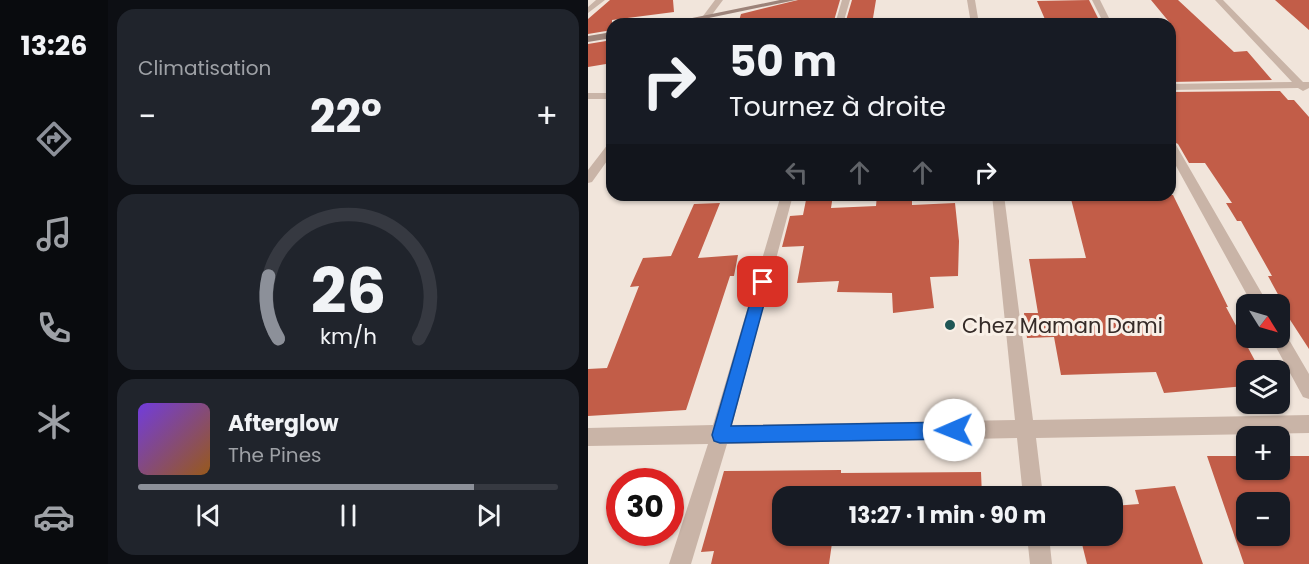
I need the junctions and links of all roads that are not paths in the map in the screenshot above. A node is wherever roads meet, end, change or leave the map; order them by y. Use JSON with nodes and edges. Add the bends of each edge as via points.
{"nodes":[{"id":1,"x":601,"y":0,"type":"edge"},
{"id":2,"x":719,"y":0,"type":"edge"},
{"id":3,"x":792,"y":0,"type":"edge"},
{"id":4,"x":846,"y":0,"type":"edge"},
{"id":5,"x":971,"y":0,"type":"edge"},
{"id":6,"x":1096,"y":0,"type":"edge"},
{"id":7,"x":1219,"y":0,"type":"edge"},
{"id":8,"x":588,"y":11,"type":"edge"},
{"id":9,"x":706,"y":18,"type":"edge"},
{"id":10,"x":713,"y":18,"type":"edge"},
{"id":11,"x":841,"y":18,"type":"edge"},
{"id":12,"x":974,"y":18,"type":"edge"},
{"id":13,"x":1105,"y":18,"type":"edge"},
{"id":14,"x":606,"y":35,"type":"edge"},
{"id":15,"x":588,"y":39,"type":"edge"},
{"id":16,"x":1304,"y":85,"type":"edge"},
{"id":17,"x":1176,"y":87,"type":"edge"},
{"id":18,"x":1309,"y":95,"type":"edge"},
{"id":19,"x":588,"y":96,"type":"edge"},
{"id":20,"x":606,"y":96,"type":"edge"},
{"id":21,"x":606,"y":154,"type":"edge"},
{"id":22,"x":1176,"y":156,"type":"edge"},
{"id":23,"x":588,"y":179,"type":"edge"},
{"id":24,"x":785,"y":201,"type":"edge"},
{"id":25,"x":999,"y":201,"type":"edge"},
{"id":26,"x":1254,"y":294,"type":"edge"},
{"id":27,"x":1284,"y":348,"type":"edge"},
{"id":28,"x":1309,"y":392,"type":"edge"},
{"id":29,"x":1309,"y":424,"type":"edge"},
{"id":30,"x":1024,"y":429,"type":"junction"},
{"id":31,"x":720,"y":435,"type":"junction"},
{"id":32,"x":588,"y":437,"type":"edge"},
{"id":33,"x":1032,"y":486,"type":"edge"},
{"id":34,"x":1039,"y":546,"type":"edge"},
{"id":35,"x":680,"y":564,"type":"edge"},
{"id":36,"x":1041,"y":564,"type":"edge"}],
"edges":[{"from":1,"to":8,"type":"street"},
{"from":2,"to":9,"type":"street"},
{"from":3,"to":10,"type":"main road"},
{"from":4,"to":11,"type":"street"},
{"from":5,"to":12,"type":"street"},
{"from":6,"to":13,"type":"street"},
{"from":7,"to":16,"type":"street"},
{"from":14,"to":15,"type":"main road"},
{"from":16,"to":17,"type":"street"},
{"from":16,"to":18,"type":"street"},
{"from":19,"to":20,"type":"street"},
{"from":21,"to":23,"type":"street"},
{"from":22,"to":26,"type":"street"},
{"from":24,"to":31,"type":"street"},
{"from":25,"to":30,"type":"street"},
{"from":27,"to":28,"type":"street"},
{"from":29,"to":30,"type":"street"},
{"from":30,"to":31,"type":"street"},
{"from":30,"to":33,"type":"street"},
{"from":31,"to":32,"type":"street"},
{"from":31,"to":35,"type":"street"},
{"from":34,"to":36,"type":"street"}]}
